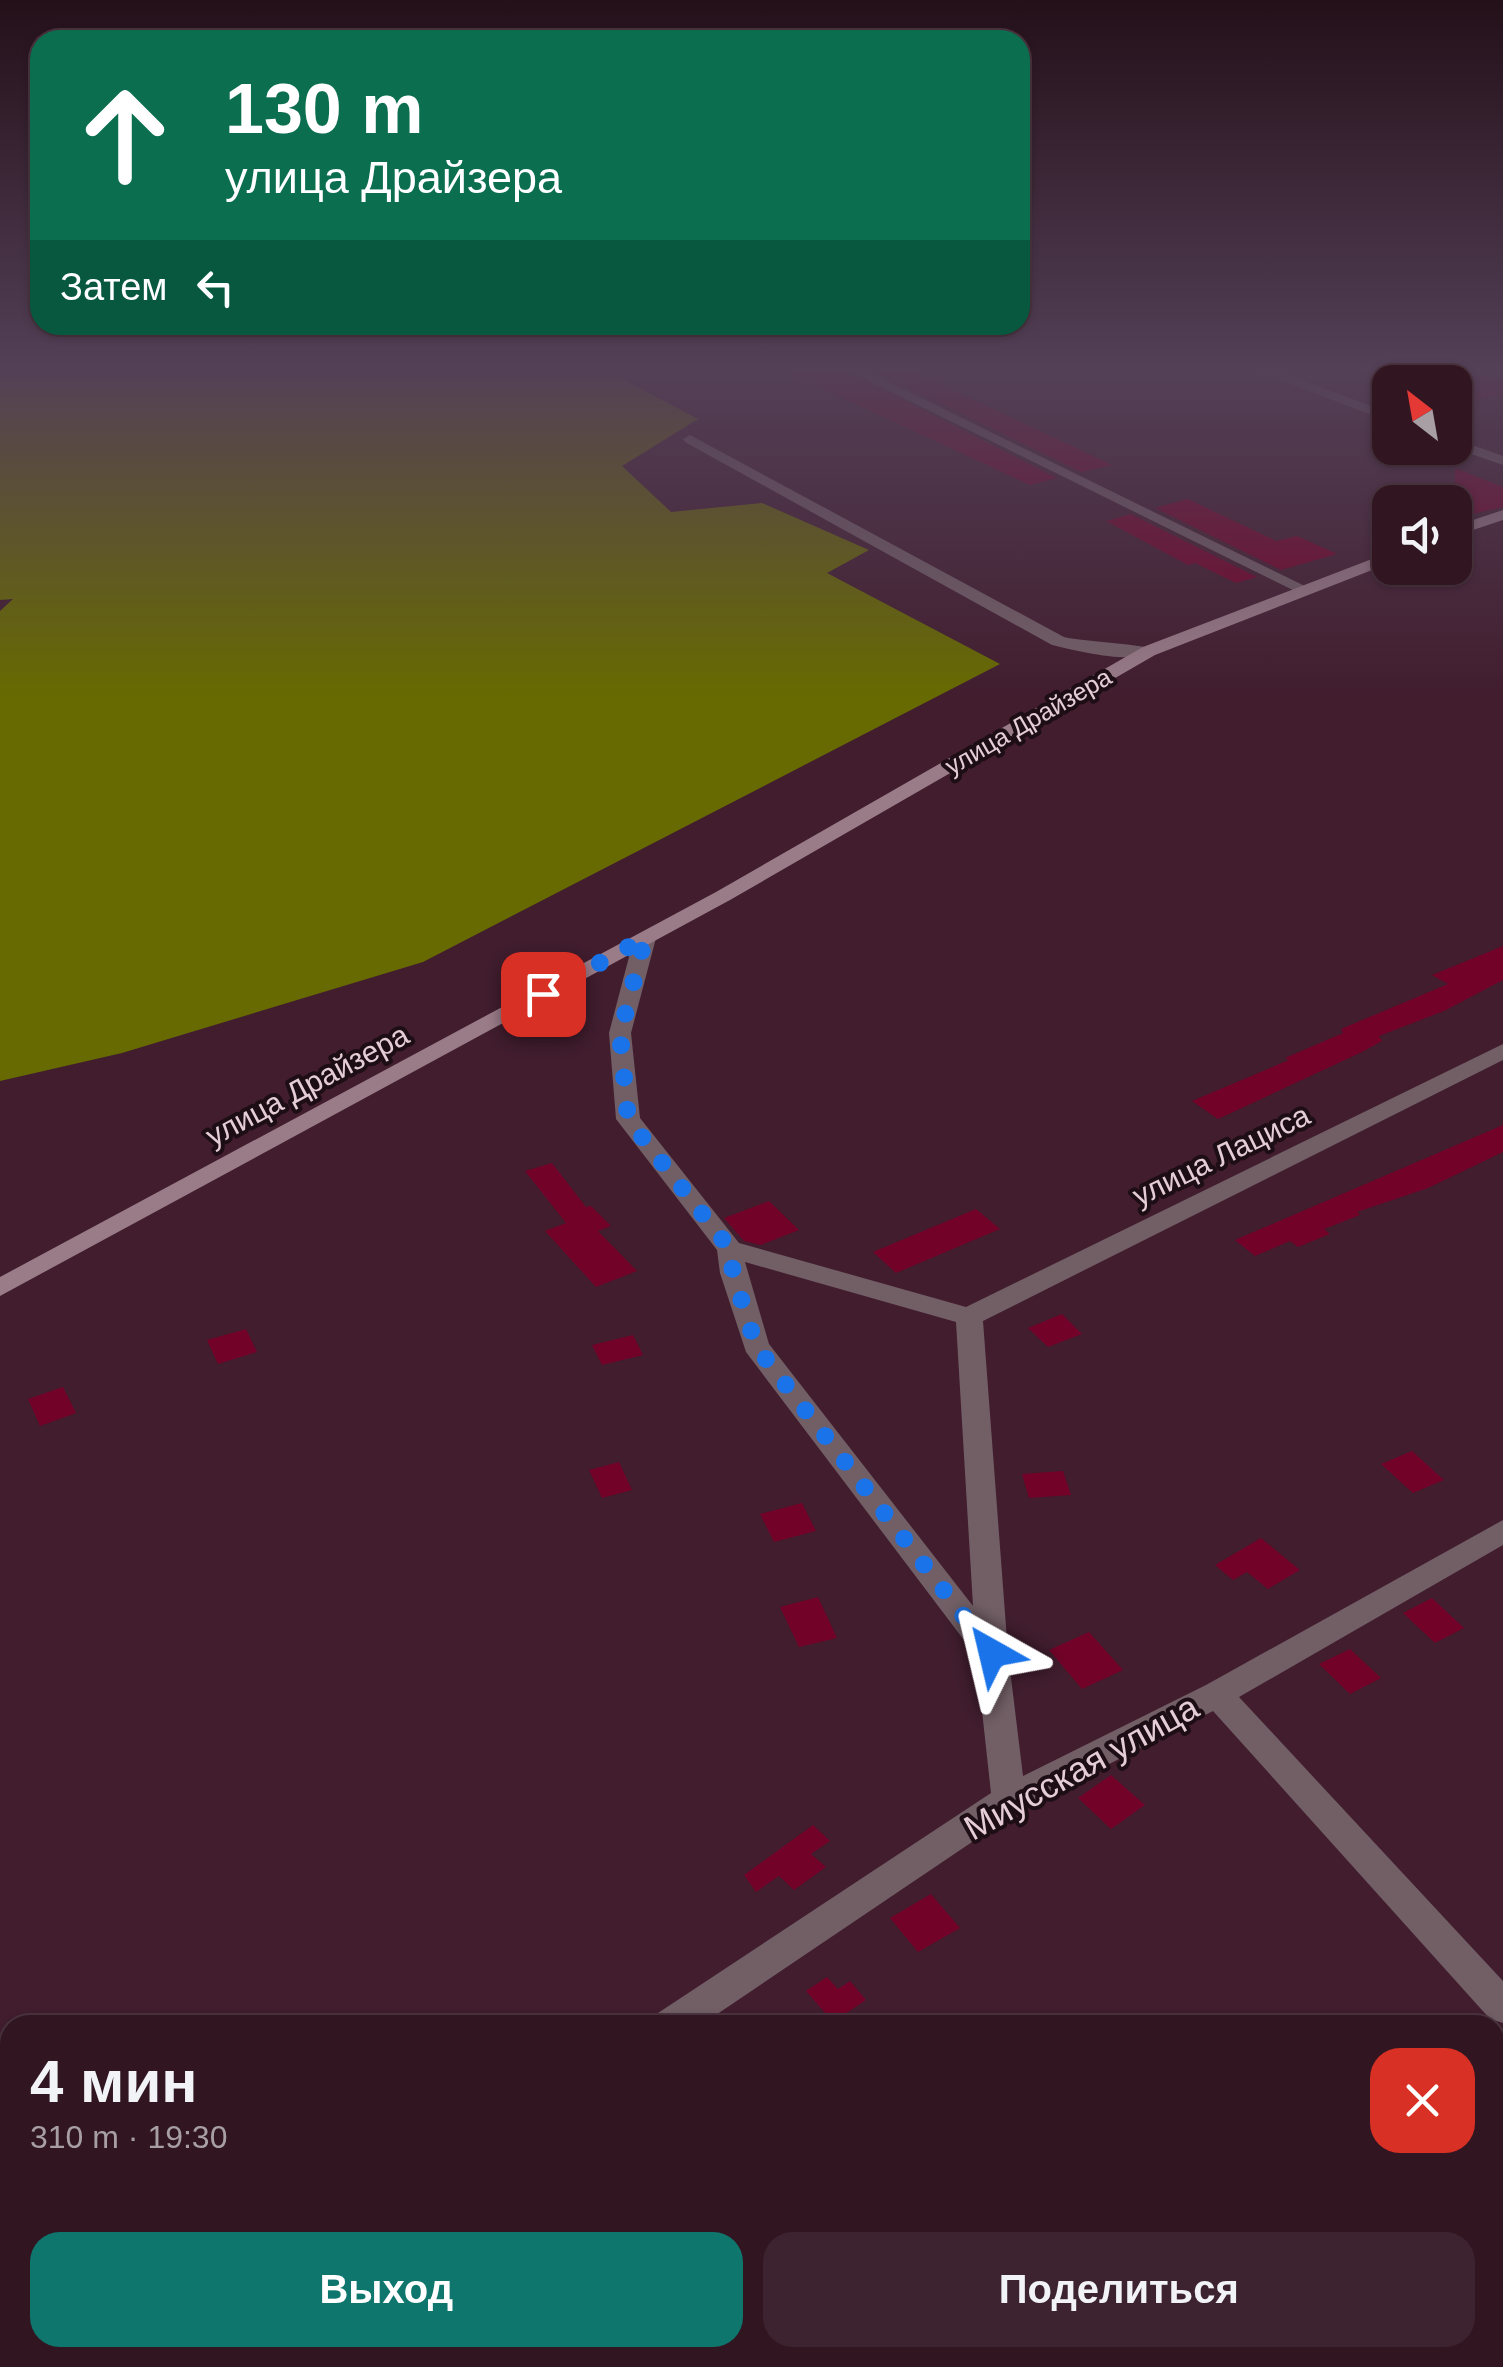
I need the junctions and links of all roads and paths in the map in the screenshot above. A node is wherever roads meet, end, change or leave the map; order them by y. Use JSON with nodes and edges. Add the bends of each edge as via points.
{"nodes":[{"id":1,"x":759,"y":477,"type":"edge"},
{"id":2,"x":1073,"y":477,"type":"edge"},
{"id":3,"x":1503,"y":515,"type":"edge"},
{"id":4,"x":1472,"y":525,"type":"edge"},
{"id":5,"x":1372,"y":565,"type":"edge"},
{"id":6,"x":1307,"y":592,"type":"junction"},
{"id":7,"x":1149,"y":650,"type":"junction"},
{"id":8,"x":645,"y":938,"type":"junction"},
{"id":9,"x":1503,"y":1051,"type":"edge"},
{"id":10,"x":730,"y":1249,"type":"junction"},
{"id":11,"x":0,"y":1288,"type":"edge"},
{"id":12,"x":969,"y":1317,"type":"junction"},
{"id":13,"x":1503,"y":1531,"type":"edge"},
{"id":14,"x":992,"y":1653,"type":"junction"},
{"id":15,"x":1216,"y":1694,"type":"junction"},
{"id":16,"x":1009,"y":1799,"type":"junction"},
{"id":17,"x":1503,"y":2007,"type":"edge"},
{"id":18,"x":686,"y":2015,"type":"edge"}],
"edges":[{"from":1,"to":7,"type":"street","via":[[1058,641],[1096,650]]},
{"from":2,"to":6,"type":"street"},
{"from":3,"to":4,"type":"street"},
{"from":5,"to":6,"type":"street","name":"улица Драйзера"},
{"from":6,"to":7,"type":"street","name":"улица Драйзера"},
{"from":7,"to":8,"type":"street","name":"улица Драйзера"},
{"from":8,"to":10,"type":"street","via":[[620,1034],[628,1119]]},
{"from":8,"to":11,"type":"street","name":"улица Драйзера"},
{"from":9,"to":12,"type":"street","name":"улица Лациса"},
{"from":10,"to":12,"type":"street"},
{"from":10,"to":14,"type":"street","via":[[756,1346]]},
{"from":12,"to":14,"type":"street"},
{"from":13,"to":15,"type":"street","name":"Миусская улица"},
{"from":14,"to":16,"type":"street"},
{"from":15,"to":16,"type":"street","name":"Миусская улица"},
{"from":15,"to":17,"type":"street"},
{"from":16,"to":18,"type":"street","name":"Миусская улица"}]}
